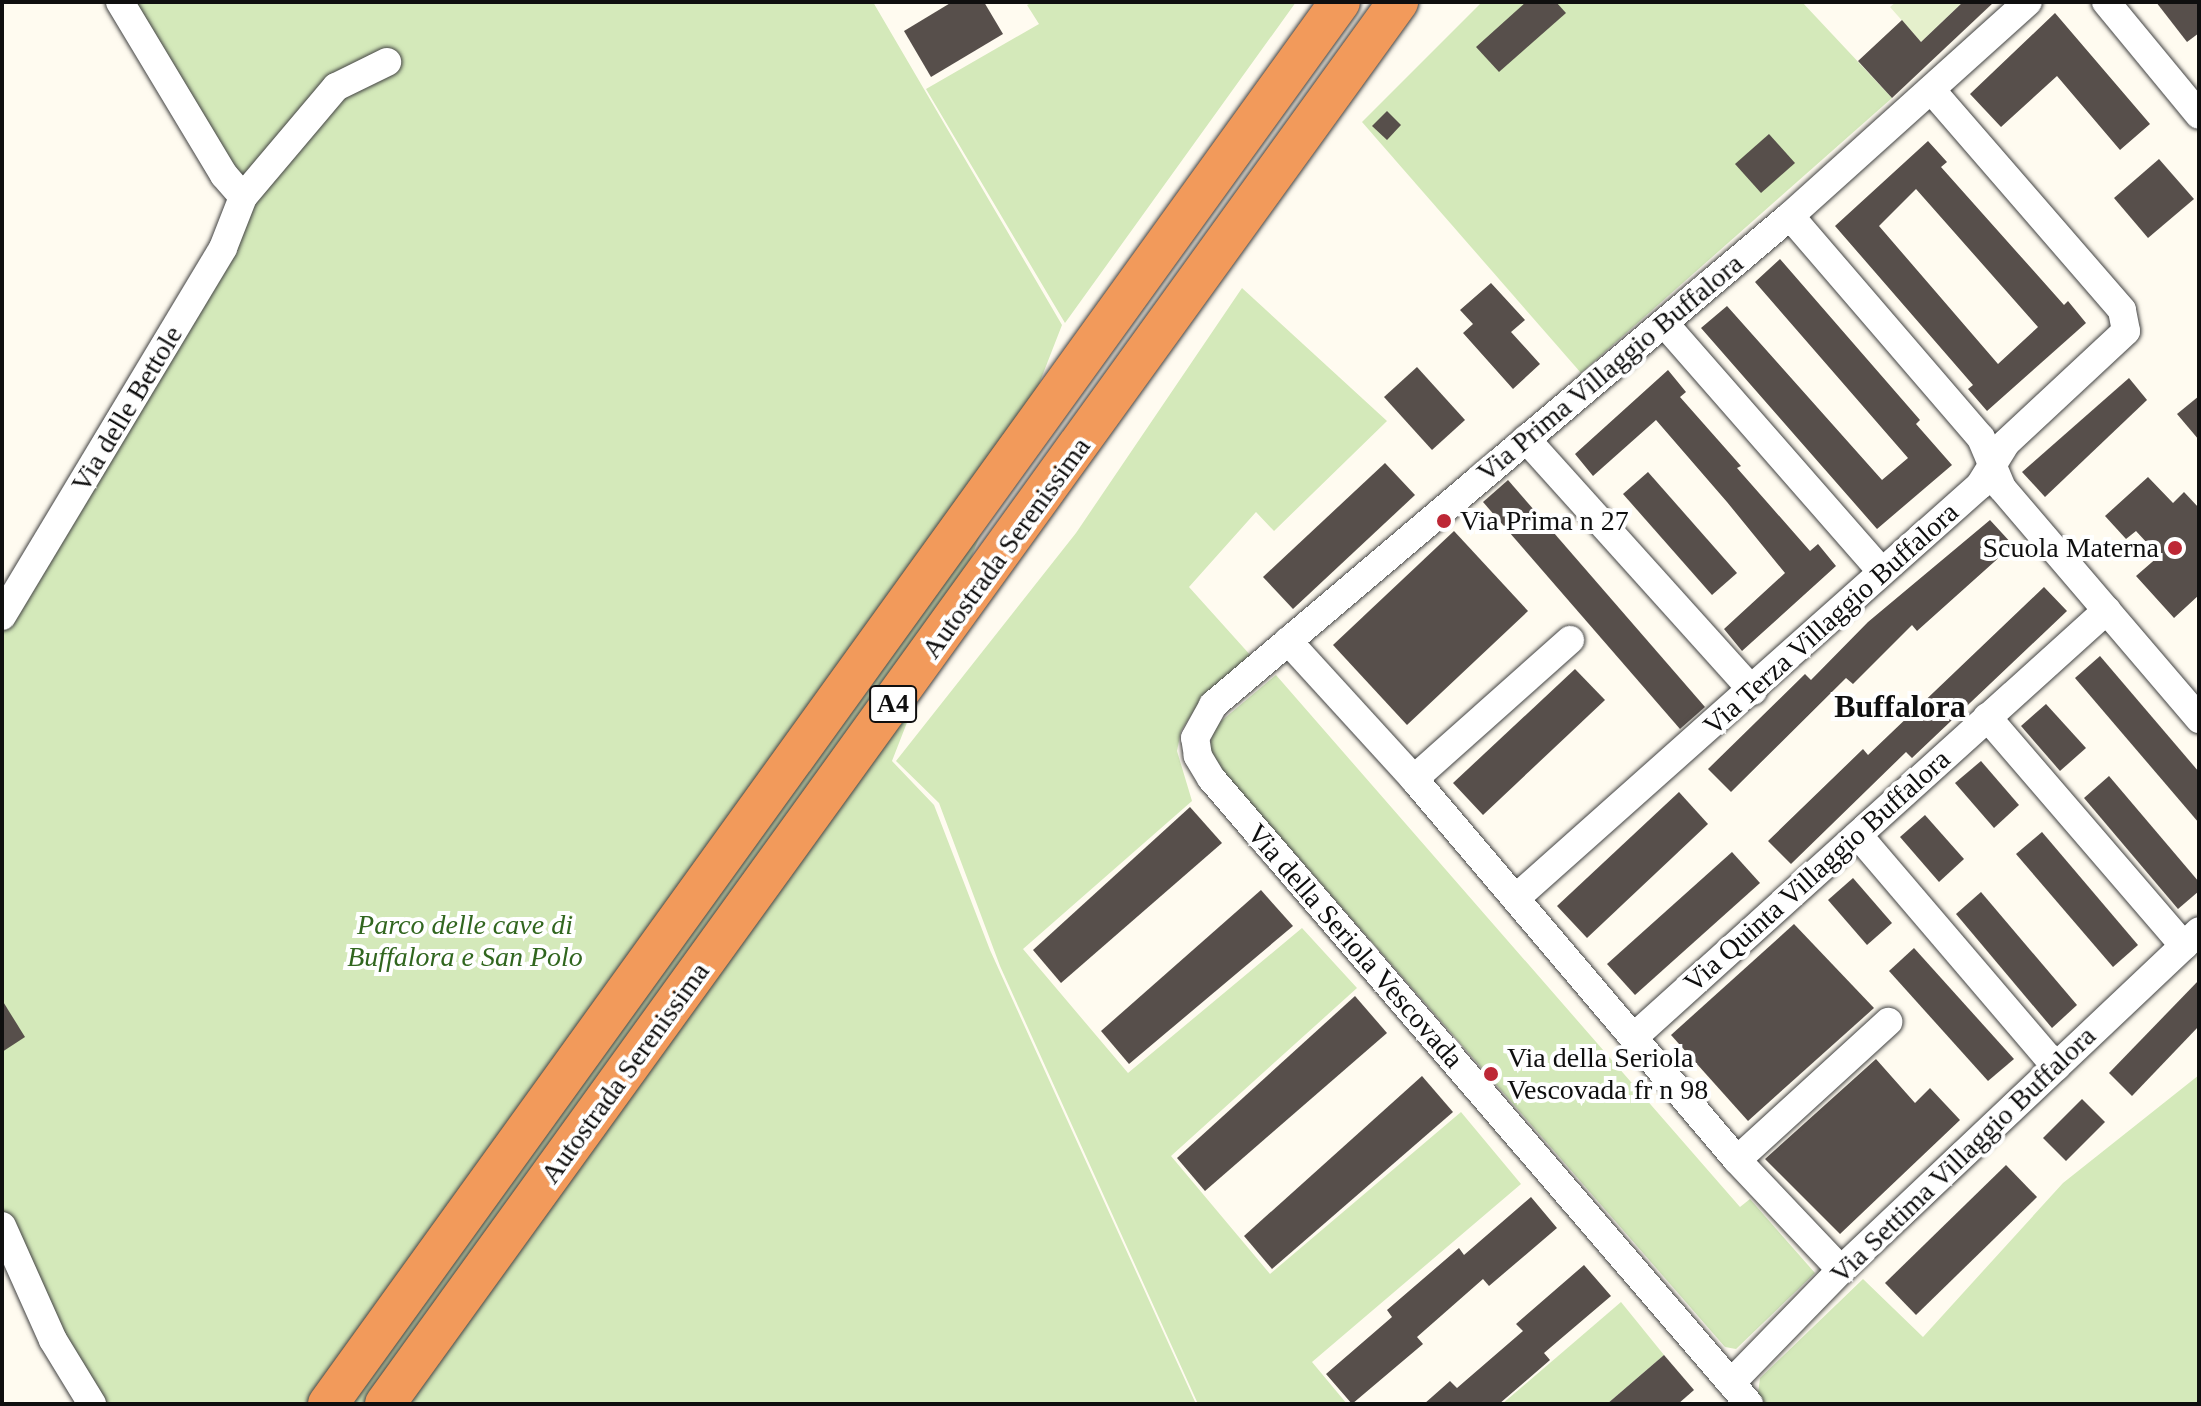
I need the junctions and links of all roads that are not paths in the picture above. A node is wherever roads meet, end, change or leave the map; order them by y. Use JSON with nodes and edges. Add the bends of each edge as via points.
{"nodes":[{"id":1,"x":120,"y":2,"type":"edge"},
{"id":2,"x":1340,"y":2,"type":"edge"},
{"id":3,"x":1398,"y":2,"type":"edge"},
{"id":4,"x":2028,"y":2,"type":"edge"},
{"id":5,"x":2106,"y":2,"type":"edge"},
{"id":6,"x":387,"y":62,"type":"dead end"},
{"id":7,"x":1932,"y":91,"type":"junction"},
{"id":8,"x":2199,"y":115,"type":"edge"},
{"id":9,"x":243,"y":197,"type":"junction"},
{"id":10,"x":1790,"y":216,"type":"junction"},
{"id":11,"x":1664,"y":323,"type":"junction"},
{"id":12,"x":1526,"y":439,"type":"junction"},
{"id":13,"x":1993,"y":464,"type":"junction"},
{"id":14,"x":1881,"y":571,"type":"junction"},
{"id":15,"x":2107,"y":610,"type":"junction"},
{"id":16,"x":2,"y":616,"type":"edge"},
{"id":17,"x":1570,"y":640,"type":"dead end"},
{"id":18,"x":1288,"y":641,"type":"junction"},
{"id":19,"x":1753,"y":691,"type":"junction"},
{"id":20,"x":1987,"y":717,"type":"junction"},
{"id":21,"x":2199,"y":719,"type":"edge"},
{"id":22,"x":1211,"y":778,"type":"joint"},
{"id":23,"x":1414,"y":779,"type":"junction"},
{"id":24,"x":1858,"y":835,"type":"junction"},
{"id":25,"x":1516,"y":898,"type":"junction"},
{"id":26,"x":2191,"y":938,"type":"edge"},
{"id":27,"x":1888,"y":1022,"type":"dead end"},
{"id":28,"x":1634,"y":1037,"type":"junction"},
{"id":29,"x":2056,"y":1067,"type":"junction"},
{"id":30,"x":1737,"y":1160,"type":"junction"},
{"id":31,"x":2,"y":1226,"type":"edge"},
{"id":32,"x":1841,"y":1270,"type":"junction"},
{"id":33,"x":1740,"y":1394,"type":"edge"},
{"id":34,"x":92,"y":1404,"type":"edge"},
{"id":35,"x":328,"y":1404,"type":"edge"},
{"id":36,"x":385,"y":1404,"type":"edge"}],
"edges":[{"from":1,"to":9,"type":"street","via":[[224,175]]},
{"from":2,"to":35,"type":"highway","name":"Autostrada Serenissima","number":"A4"},
{"from":3,"to":36,"type":"highway","name":"Autostrada Serenissima","number":"A4"},
{"from":4,"to":7,"type":"street","name":"Via Prima Villaggio Buffalora"},
{"from":5,"to":8,"type":"street"},
{"from":6,"to":9,"type":"street","name":"Via delle Bettole","via":[[336,87]]},
{"from":7,"to":10,"type":"street","name":"Via Prima Villaggio Buffalora"},
{"from":7,"to":13,"type":"street","name":"Via Terza Villaggio Buffalora","via":[[2122,310],[2127,324],[2121,337],[2006,443]]},
{"from":9,"to":16,"type":"street","name":"Via delle Bettole","via":[[223,248]]},
{"from":10,"to":11,"type":"street","name":"Via Prima Villaggio Buffalora"},
{"from":10,"to":13,"type":"street","via":[[1981,438]]},
{"from":11,"to":12,"type":"street","name":"Via Prima Villaggio Buffalora"},
{"from":11,"to":14,"type":"street"},
{"from":12,"to":18,"type":"street","name":"Via Prima Villaggio Buffalora"},
{"from":12,"to":19,"type":"street"},
{"from":13,"to":14,"type":"street","name":"Via Terza Villaggio Buffalora","via":[[1980,485]]},
{"from":13,"to":15,"type":"street","via":[[2002,488]]},
{"from":14,"to":19,"type":"street","name":"Via Terza Villaggio Buffalora"},
{"from":15,"to":20,"type":"street","name":"Via Quinta Villaggio Buffalora"},
{"from":15,"to":21,"type":"street"},
{"from":17,"to":23,"type":"street"},
{"from":18,"to":22,"type":"street","name":"Via Prima Villaggio Buffalora","via":[[1201,721],[1195,738],[1198,756]]},
{"from":18,"to":23,"type":"street"},
{"from":19,"to":25,"type":"street","name":"Via Terza Villaggio Buffalora"},
{"from":20,"to":24,"type":"street","name":"Via Quinta Villaggio Buffalora"},
{"from":20,"to":26,"type":"street"},
{"from":22,"to":33,"type":"street","name":"Via della Seriola Vescovada"},
{"from":23,"to":25,"type":"street"},
{"from":24,"to":28,"type":"street","name":"Via Quinta Villaggio Buffalora"},
{"from":24,"to":29,"type":"street"},
{"from":25,"to":28,"type":"street"},
{"from":26,"to":29,"type":"street","name":"Via Settima Villaggio Buffalora"},
{"from":27,"to":30,"type":"street"},
{"from":28,"to":30,"type":"street"},
{"from":29,"to":32,"type":"street","name":"Via Settima Villaggio Buffalora"},
{"from":30,"to":32,"type":"street"},
{"from":31,"to":34,"type":"street","via":[[53,1340]]},
{"from":32,"to":33,"type":"street","name":"Via Settima Villaggio Buffalora"}]}
